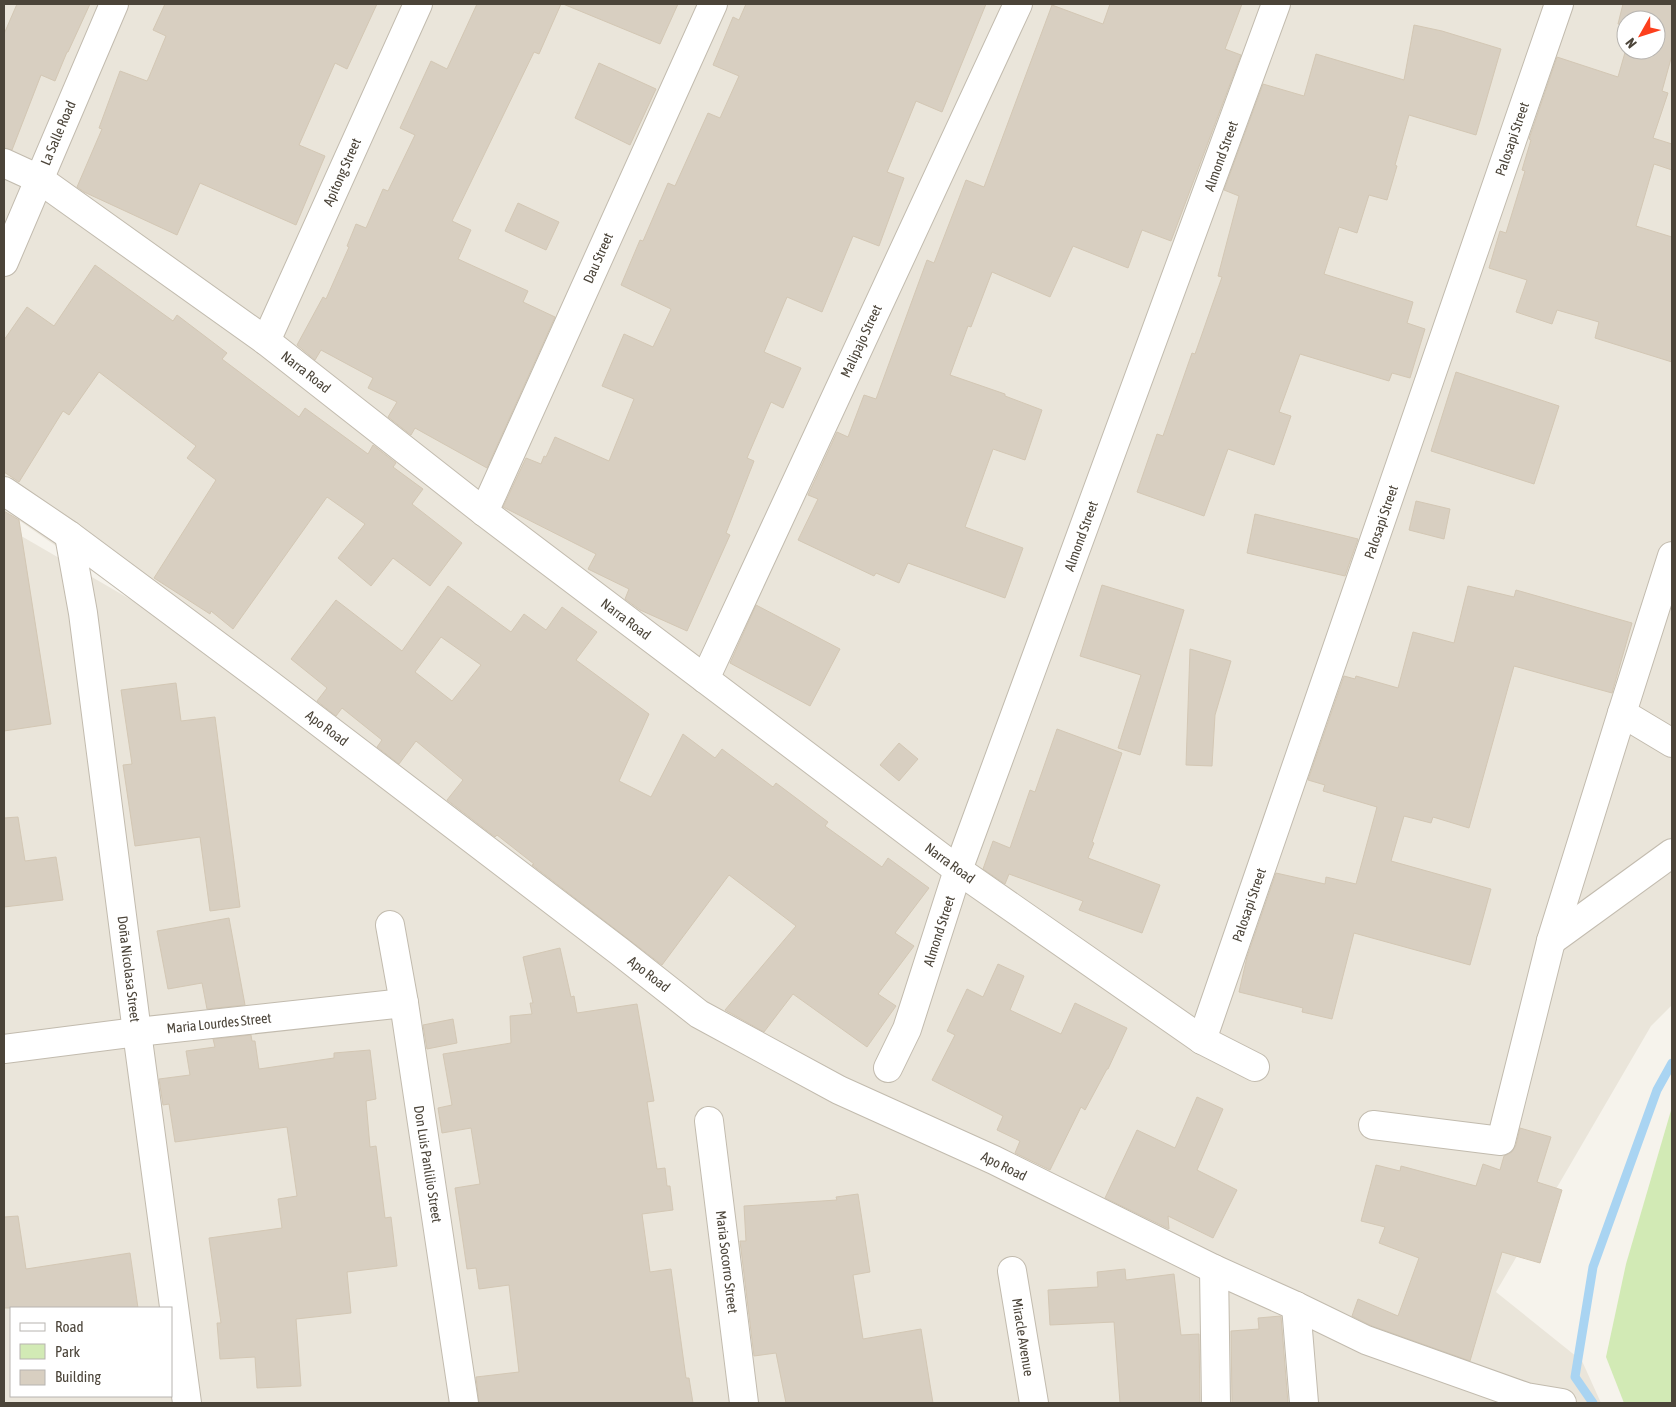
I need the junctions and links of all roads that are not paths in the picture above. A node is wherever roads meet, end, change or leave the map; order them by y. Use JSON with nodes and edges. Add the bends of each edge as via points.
{"nodes":[{"id":1,"x":114,"y":4,"type":"edge"},
{"id":2,"x":418,"y":4,"type":"edge"},
{"id":3,"x":713,"y":4,"type":"edge"},
{"id":4,"x":1018,"y":4,"type":"edge"},
{"id":5,"x":1276,"y":4,"type":"edge"},
{"id":6,"x":1559,"y":4,"type":"edge"},
{"id":7,"x":4,"y":163,"type":"edge"},
{"id":8,"x":38,"y":179,"type":"junction"},
{"id":9,"x":4,"y":262,"type":"edge"},
{"id":10,"x":266,"y":341,"type":"junction"},
{"id":11,"x":4,"y":491,"type":"edge"},
{"id":12,"x":484,"y":512,"type":"junction"},
{"id":13,"x":69,"y":535,"type":"junction"},
{"id":14,"x":1672,"y":556,"type":"edge"},
{"id":15,"x":705,"y":678,"type":"junction"},
{"id":16,"x":1622,"y":712,"type":"junction"},
{"id":17,"x":1672,"y":743,"type":"edge"},
{"id":18,"x":1672,"y":853,"type":"edge"},
{"id":19,"x":958,"y":870,"type":"junction"},
{"id":20,"x":390,"y":925,"type":"dead end"},
{"id":21,"x":1551,"y":941,"type":"junction"},
{"id":22,"x":404,"y":1003,"type":"junction"},
{"id":23,"x":137,"y":1032,"type":"junction"},
{"id":24,"x":1202,"y":1040,"type":"junction"},
{"id":25,"x":4,"y":1049,"type":"edge"},
{"id":26,"x":1254,"y":1067,"type":"dead end"},
{"id":27,"x":888,"y":1068,"type":"dead end"},
{"id":28,"x":709,"y":1121,"type":"dead end"},
{"id":29,"x":1373,"y":1125,"type":"dead end"},
{"id":30,"x":1214,"y":1269,"type":"junction"},
{"id":31,"x":1012,"y":1271,"type":"dead end"},
{"id":32,"x":1296,"y":1306,"type":"junction"},
{"id":33,"x":187,"y":1403,"type":"edge"},
{"id":34,"x":464,"y":1403,"type":"edge"},
{"id":35,"x":744,"y":1403,"type":"edge"},
{"id":36,"x":1034,"y":1403,"type":"edge"},
{"id":37,"x":1216,"y":1403,"type":"edge"},
{"id":38,"x":1304,"y":1403,"type":"edge"},
{"id":39,"x":1562,"y":1403,"type":"edge"}],
"edges":[{"from":1,"to":8,"type":"street","name":"La Salle Road"},
{"from":2,"to":10,"type":"street","name":"Apitong Street"},
{"from":3,"to":12,"type":"street","name":"Dau Street"},
{"from":4,"to":15,"type":"street","name":"Malipajo Street"},
{"from":5,"to":19,"type":"street","name":"Almond Street"},
{"from":6,"to":24,"type":"street","name":"Palosapi Street"},
{"from":7,"to":8,"type":"street","name":"Narra Road"},
{"from":8,"to":9,"type":"street","name":"La Salle Road"},
{"from":8,"to":10,"type":"street","name":"Narra Road"},
{"from":10,"to":12,"type":"street","name":"Narra Road"},
{"from":11,"to":13,"type":"street","name":"Apo Road"},
{"from":12,"to":15,"type":"street","name":"Narra Road"},
{"from":13,"to":23,"type":"street","name":"Doña Nicolasa Street","via":[[83,613]]},
{"from":13,"to":30,"type":"street","name":"Apo Road","via":[[270,684],[699,1014],[839,1090],[994,1160]]},
{"from":14,"to":16,"type":"street"},
{"from":15,"to":19,"type":"street","name":"Narra Road"},
{"from":16,"to":17,"type":"street"},
{"from":16,"to":21,"type":"street"},
{"from":18,"to":21,"type":"street"},
{"from":19,"to":24,"type":"street","name":"Narra Road"},
{"from":19,"to":27,"type":"street","name":"Almond Street","via":[[907,1029]]},
{"from":20,"to":22,"type":"street","name":"Don Luis Panlilio Street"},
{"from":21,"to":29,"type":"street","via":[[1501,1141]]},
{"from":22,"to":23,"type":"street","name":"Maria Lourdes Street"},
{"from":22,"to":34,"type":"street","name":"Don Luis Panlilio Street"},
{"from":23,"to":25,"type":"street","name":"Maria Lourdes Street"},
{"from":23,"to":33,"type":"street","name":"Doña Nicolasa Street"},
{"from":24,"to":26,"type":"street","name":"Narra Road"},
{"from":28,"to":35,"type":"street","name":"Maria Socorro Street"},
{"from":30,"to":32,"type":"street","name":"Apo Road"},
{"from":30,"to":37,"type":"street"},
{"from":31,"to":36,"type":"street","name":"Miracle Avenue"},
{"from":32,"to":38,"type":"street"},
{"from":32,"to":39,"type":"street","name":"Apo Road","via":[[1366,1340],[1526,1397]]}]}
